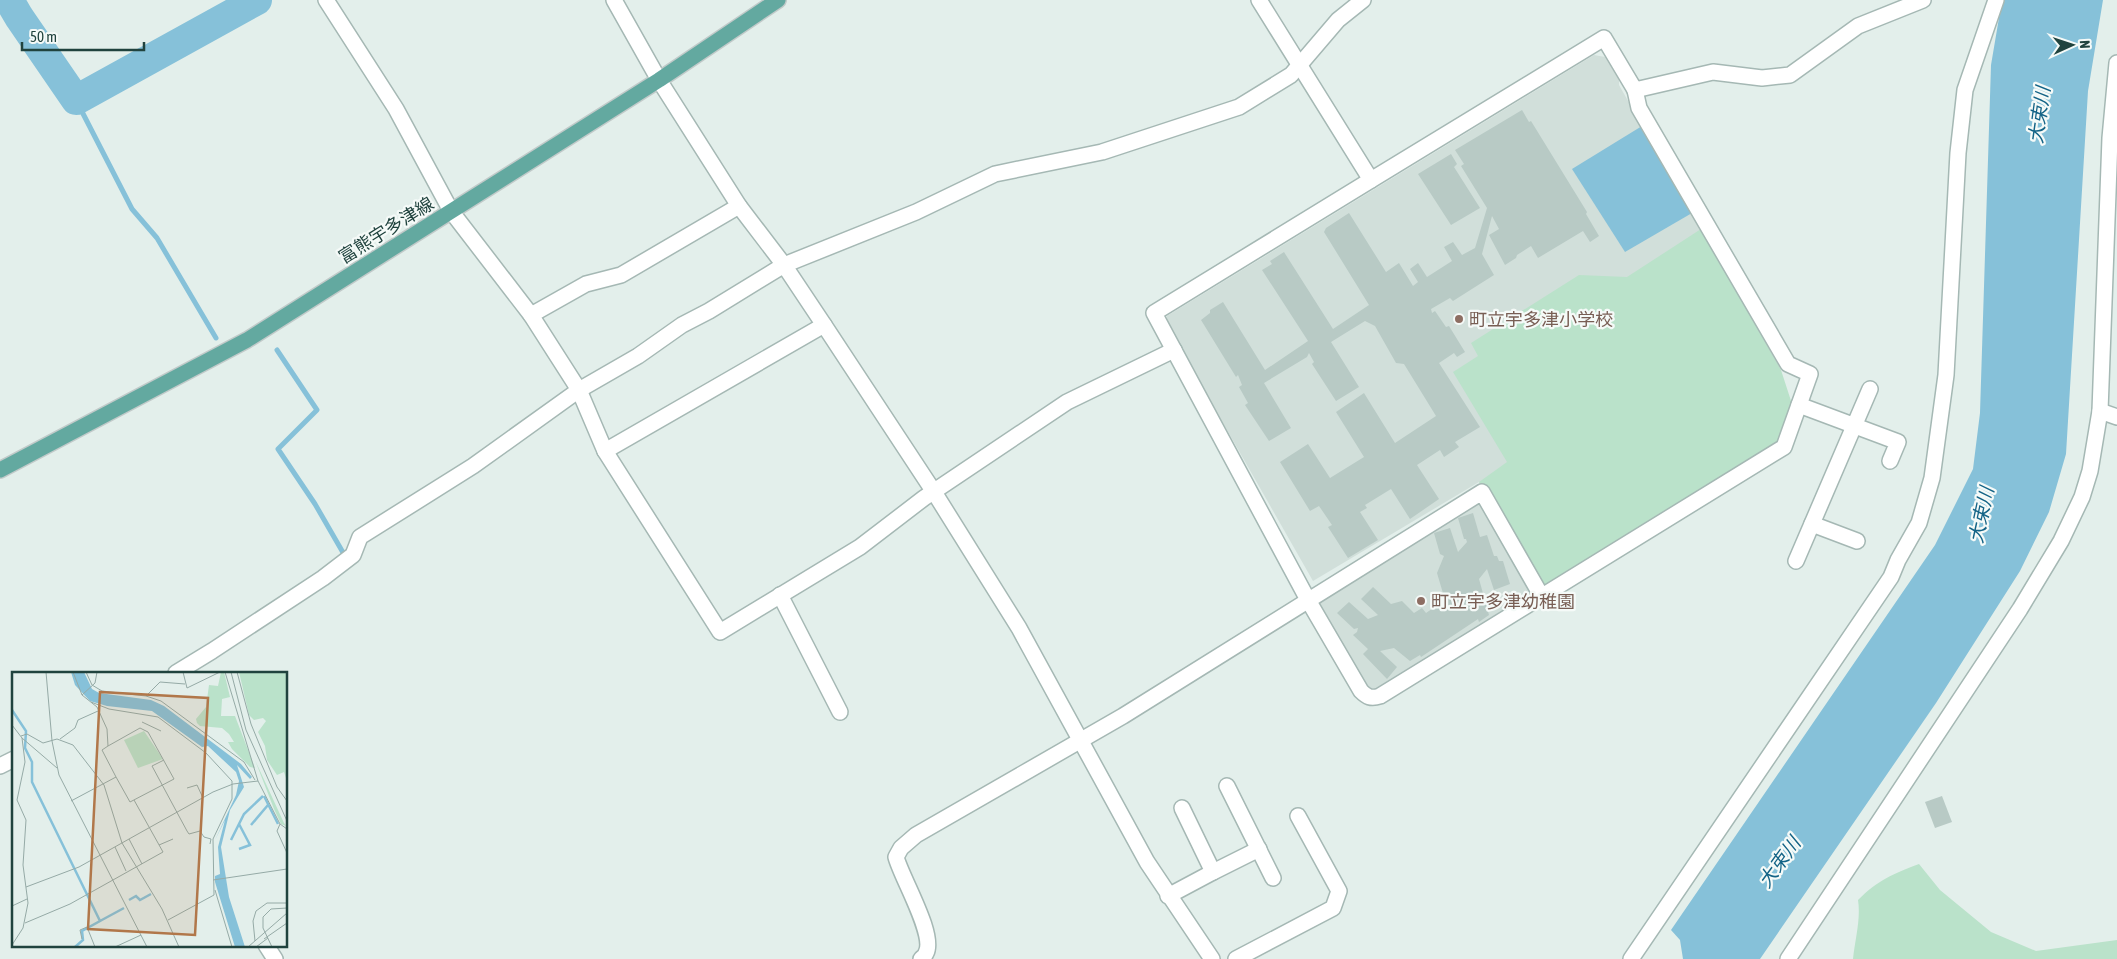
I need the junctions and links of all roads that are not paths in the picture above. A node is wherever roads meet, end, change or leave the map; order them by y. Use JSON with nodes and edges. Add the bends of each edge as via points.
{"nodes":[{"id":1,"x":326,"y":0,"type":"edge"},
{"id":2,"x":614,"y":0,"type":"edge"},
{"id":3,"x":778,"y":0,"type":"edge"},
{"id":4,"x":1259,"y":0,"type":"edge"},
{"id":5,"x":1363,"y":0,"type":"edge"},
{"id":6,"x":1923,"y":0,"type":"edge"},
{"id":7,"x":1996,"y":0,"type":"edge"},
{"id":8,"x":2117,"y":63,"type":"edge"},
{"id":9,"x":1299,"y":67,"type":"junction"},
{"id":10,"x":659,"y":80,"type":"junction"},
{"id":11,"x":1635,"y":90,"type":"junction"},
{"id":12,"x":1371,"y":180,"type":"junction"},
{"id":13,"x":739,"y":206,"type":"junction"},
{"id":14,"x":451,"y":211,"type":"junction"},
{"id":15,"x":784,"y":265,"type":"junction"},
{"id":16,"x":531,"y":315,"type":"junction"},
{"id":17,"x":824,"y":325,"type":"junction"},
{"id":18,"x":1174,"y":350,"type":"junction"},
{"id":19,"x":1870,"y":389,"type":"dead end"},
{"id":20,"x":579,"y":390,"type":"junction"},
{"id":21,"x":1799,"y":405,"type":"junction"},
{"id":22,"x":2100,"y":410,"type":"junction"},
{"id":23,"x":2117,"y":417,"type":"edge"},
{"id":24,"x":1854,"y":426,"type":"junction"},
{"id":25,"x":605,"y":451,"type":"junction"},
{"id":26,"x":1890,"y":461,"type":"dead end"},
{"id":27,"x":0,"y":470,"type":"edge"},
{"id":28,"x":934,"y":492,"type":"junction"},
{"id":29,"x":1812,"y":524,"type":"junction"},
{"id":30,"x":1857,"y":541,"type":"dead end"},
{"id":31,"x":1796,"y":561,"type":"dead end"},
{"id":32,"x":780,"y":595,"type":"junction"},
{"id":33,"x":1542,"y":597,"type":"junction"},
{"id":34,"x":1308,"y":600,"type":"junction"},
{"id":35,"x":178,"y":672,"type":"edge"},
{"id":36,"x":840,"y":712,"type":"dead end"},
{"id":37,"x":1080,"y":741,"type":"junction"},
{"id":38,"x":12,"y":760,"type":"edge"},
{"id":39,"x":0,"y":766,"type":"edge"},
{"id":40,"x":1227,"y":786,"type":"dead end"},
{"id":41,"x":1182,"y":808,"type":"dead end"},
{"id":42,"x":1298,"y":816,"type":"dead end"},
{"id":43,"x":1258,"y":849,"type":"junction"},
{"id":44,"x":1213,"y":872,"type":"junction"},
{"id":45,"x":1273,"y":878,"type":"dead end"},
{"id":46,"x":1168,"y":896,"type":"junction"},
{"id":47,"x":267,"y":946,"type":"edge"},
{"id":48,"x":275,"y":959,"type":"edge"},
{"id":49,"x":921,"y":959,"type":"edge"},
{"id":50,"x":1212,"y":959,"type":"edge"},
{"id":51,"x":1236,"y":959,"type":"edge"},
{"id":52,"x":1631,"y":959,"type":"edge"},
{"id":53,"x":1788,"y":959,"type":"edge"}],
"edges":[{"from":1,"to":14,"type":"street","via":[[396,109]]},
{"from":2,"to":10,"type":"street"},
{"from":3,"to":10,"type":"main road","name":"富熊宇多津線"},
{"from":4,"to":9,"type":"street"},
{"from":5,"to":9,"type":"street","via":[[1338,20]]},
{"from":6,"to":11,"type":"street","via":[[1858,26],[1790,75],[1762,78],[1713,72]]},
{"from":7,"to":52,"type":"street","via":[[1965,90],[1958,153],[1946,375],[1932,478],[1919,523],[1891,577]]},
{"from":8,"to":22,"type":"street","via":[[2110,138]]},
{"from":9,"to":12,"type":"street"},
{"from":9,"to":15,"type":"street","via":[[1239,108],[1102,152],[996,174],[916,212]]},
{"from":10,"to":13,"type":"street"},
{"from":10,"to":14,"type":"main road","name":"富熊宇多津線"},
{"from":11,"to":12,"type":"street","via":[[1604,38]]},
{"from":11,"to":21,"type":"street","via":[[1639,108],[1788,364],[1810,374]]},
{"from":12,"to":18,"type":"street","via":[[1154,313]]},
{"from":13,"to":15,"type":"street"},
{"from":13,"to":16,"type":"street","via":[[622,274],[586,284]]},
{"from":14,"to":16,"type":"street"},
{"from":14,"to":27,"type":"main road","name":"富熊宇多津線","via":[[247,340]]},
{"from":15,"to":17,"type":"street"},
{"from":15,"to":20,"type":"street"},
{"from":16,"to":20,"type":"street"},
{"from":17,"to":25,"type":"street"},
{"from":17,"to":28,"type":"street"},
{"from":18,"to":28,"type":"street","via":[[1067,402]]},
{"from":18,"to":34,"type":"street"},
{"from":19,"to":24,"type":"street"},
{"from":20,"to":25,"type":"street"},
{"from":20,"to":35,"type":"street","via":[[473,466],[360,537],[353,555],[323,578]]},
{"from":21,"to":24,"type":"street"},
{"from":21,"to":33,"type":"street","via":[[1784,447]]},
{"from":22,"to":23,"type":"street"},
{"from":22,"to":53,"type":"street","via":[[2090,471],[2062,540],[2015,618]]},
{"from":24,"to":26,"type":"street","via":[[1898,442]]},
{"from":24,"to":29,"type":"street"},
{"from":25,"to":32,"type":"street","via":[[720,632]]},
{"from":28,"to":32,"type":"street","via":[[860,546]]},
{"from":28,"to":37,"type":"street","via":[[1019,628]]},
{"from":29,"to":30,"type":"street"},
{"from":29,"to":31,"type":"street"},
{"from":32,"to":36,"type":"street"},
{"from":33,"to":34,"type":"street","via":[[1374,698],[1360,691]]},
{"from":33,"to":34,"type":"street","via":[[1482,492]]},
{"from":34,"to":37,"type":"street"},
{"from":37,"to":46,"type":"street"},
{"from":37,"to":49,"type":"street","via":[[916,835],[901,848],[896,857],[898,865],[918,908],[928,945]]},
{"from":38,"to":39,"type":"street"},
{"from":40,"to":43,"type":"street"},
{"from":41,"to":44,"type":"street"},
{"from":42,"to":51,"type":"street","via":[[1339,891],[1333,908]]},
{"from":43,"to":44,"type":"street"},
{"from":43,"to":45,"type":"street"},
{"from":44,"to":46,"type":"street"},
{"from":46,"to":50,"type":"street"},
{"from":47,"to":48,"type":"street"}]}
